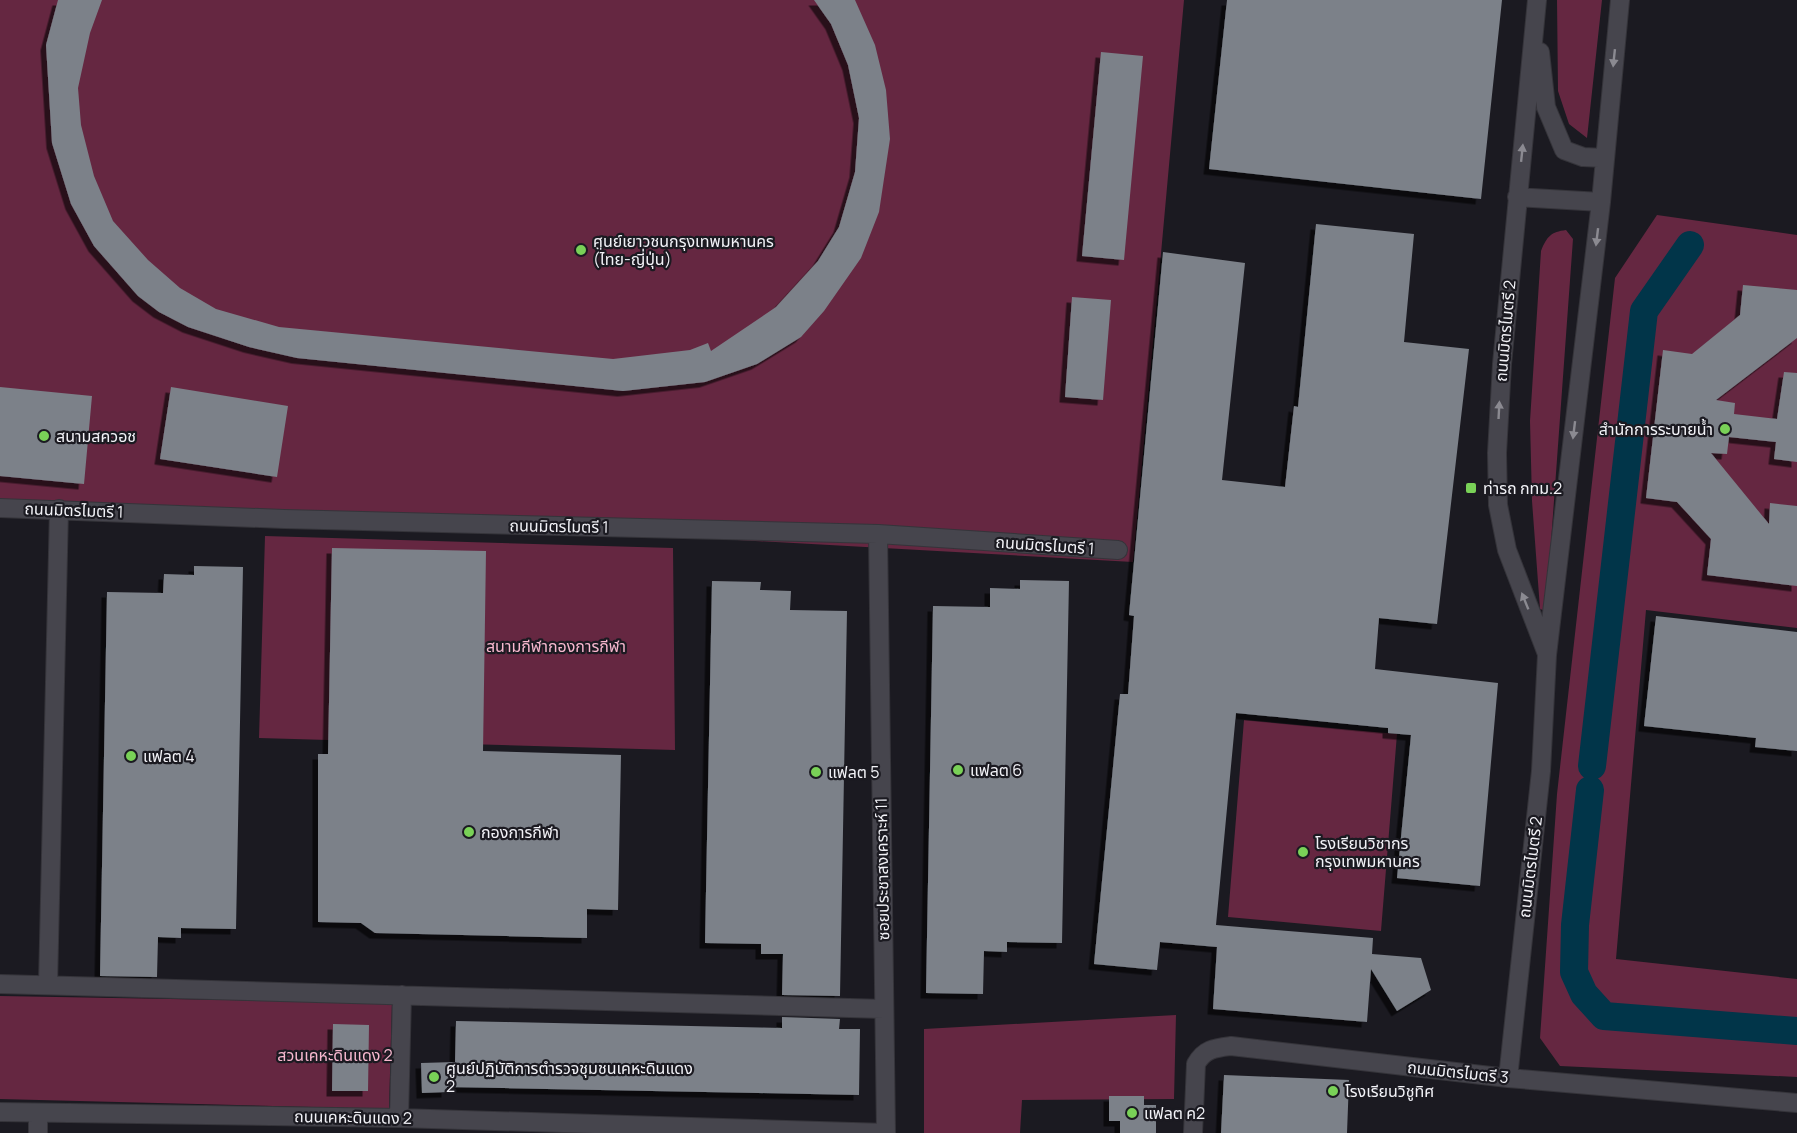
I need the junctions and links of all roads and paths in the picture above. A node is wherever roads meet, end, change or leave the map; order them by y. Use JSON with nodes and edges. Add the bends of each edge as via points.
{"nodes":[{"id":1,"x":1620,"y":0,"type":"edge"},
{"id":2,"x":1537,"y":6,"type":"edge"},
{"id":3,"x":1604,"y":158,"type":"junction"},
{"id":4,"x":1517,"y":196,"type":"junction"},
{"id":5,"x":1601,"y":202,"type":"junction"},
{"id":6,"x":0,"y":508,"type":"edge"},
{"id":7,"x":59,"y":509,"type":"junction"},
{"id":8,"x":878,"y":534,"type":"junction"},
{"id":9,"x":1119,"y":550,"type":"dead end"},
{"id":10,"x":1547,"y":655,"type":"junction"},
{"id":11,"x":0,"y":984,"type":"edge"},
{"id":12,"x":48,"y":985,"type":"junction"},
{"id":13,"x":402,"y":995,"type":"junction"},
{"id":14,"x":884,"y":1009,"type":"junction"},
{"id":15,"x":1508,"y":1078,"type":"junction"},
{"id":16,"x":1797,"y":1103,"type":"edge"},
{"id":17,"x":0,"y":1112,"type":"edge"},
{"id":18,"x":38,"y":1113,"type":"junction"},
{"id":19,"x":399,"y":1118,"type":"junction"},
{"id":20,"x":321,"y":1125,"type":"edge"},
{"id":21,"x":619,"y":1129,"type":"edge"},
{"id":22,"x":38,"y":1133,"type":"edge"},
{"id":23,"x":886,"y":1133,"type":"edge"},
{"id":24,"x":1193,"y":1133,"type":"edge"}],
"edges":[{"from":1,"to":3,"type":"street","name":"ถนนมิตรไมตรี 2","one_way":true},
{"from":2,"to":3,"type":"street","via":[[1545,107],[1564,150],[1583,157]]},
{"from":4,"to":2,"type":"street","name":"ถนนมิตรไมตรี 2","one_way":true},
{"from":3,"to":5,"type":"street","name":"ถนนมิตรไมตรี 2"},
{"from":4,"to":5,"type":"street"},
{"from":10,"to":4,"type":"street","name":"ถนนมิตรไมตรี 2","one_way":true,"via":[[1518,582],[1498,505],[1502,364]]},
{"from":5,"to":10,"type":"street","name":"ถนนมิตรไมตรี 2","one_way":true},
{"from":6,"to":7,"type":"street","name":"ถนนมิตรไมตรี 1"},
{"from":7,"to":8,"type":"street","name":"ถนนมิตรไมตรี 1","via":[[284,519]]},
{"from":7,"to":12,"type":"street"},
{"from":8,"to":9,"type":"street","name":"ถนนมิตรไมตรี 1"},
{"from":8,"to":14,"type":"street","name":"ซอยประชาสงเคราะห์ 11"},
{"from":10,"to":15,"type":"street","name":"ถนนมิตรไมตรี 2","via":[[1541,771]]},
{"from":11,"to":12,"type":"street"},
{"from":12,"to":13,"type":"street"},
{"from":13,"to":14,"type":"street"},
{"from":13,"to":19,"type":"street"},
{"from":14,"to":23,"type":"street","name":"ซอยประชาสงเคราะห์ 11"},
{"from":15,"to":16,"type":"street","name":"ถนนมิตรไมตรี 3"},
{"from":15,"to":24,"type":"street","name":"ถนนมิตรไมตรี 3","via":[[1231,1046],[1213,1048],[1202,1054],[1196,1064]]},
{"from":17,"to":18,"type":"street","name":"ถนนเคหะดินแดง 2"},
{"from":18,"to":20,"type":"street","name":"ถนนเคหะดินแดง 2"},
{"from":18,"to":22,"type":"street"},
{"from":19,"to":20,"type":"street","name":"ถนนเคหะดินแดง 2"},
{"from":19,"to":21,"type":"street","name":"ถนนเคหะดินแดง 2"},
{"from":21,"to":23,"type":"street","name":"ถนนเคหะดินแดง 2"}]}
